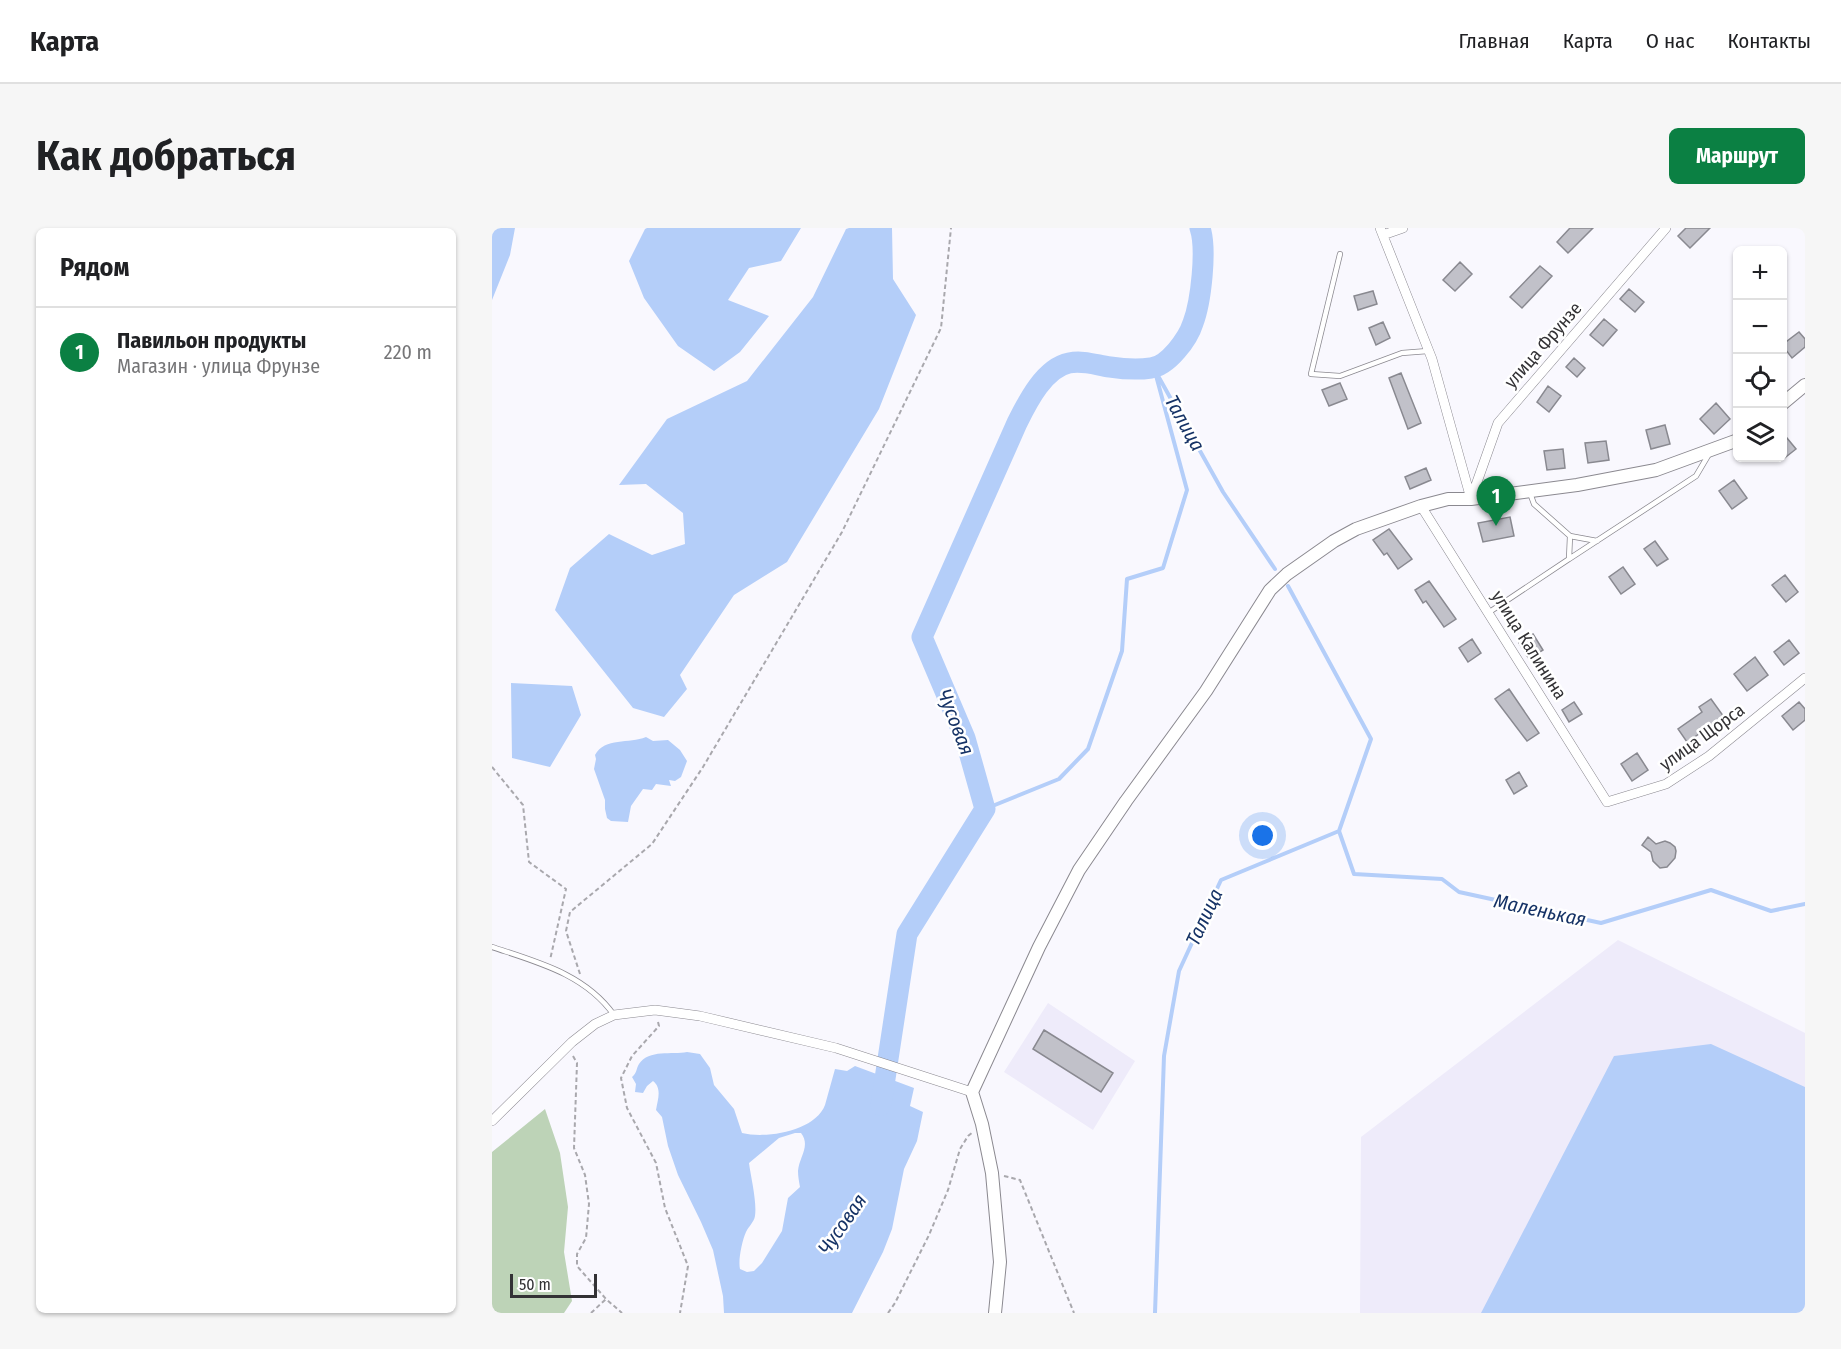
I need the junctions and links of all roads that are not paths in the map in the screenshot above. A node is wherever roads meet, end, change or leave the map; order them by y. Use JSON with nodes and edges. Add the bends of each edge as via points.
{"nodes":[{"id":1,"x":1403,"y":228,"type":"edge"},
{"id":2,"x":1666,"y":228,"type":"edge"},
{"id":3,"x":1381,"y":231,"type":"edge"},
{"id":4,"x":1340,"y":254,"type":"dead end"},
{"id":5,"x":1428,"y":351,"type":"junction"},
{"id":6,"x":1805,"y":385,"type":"edge"},
{"id":7,"x":1787,"y":400,"type":"edge"},
{"id":8,"x":1733,"y":442,"type":"edge"},
{"id":9,"x":1711,"y":450,"type":"junction"},
{"id":10,"x":1530,"y":491,"type":"junction"},
{"id":11,"x":1471,"y":499,"type":"junction"},
{"id":12,"x":1421,"y":506,"type":"junction"},
{"id":13,"x":1570,"y":536,"type":"junction"},
{"id":14,"x":1598,"y":541,"type":"junction"},
{"id":15,"x":1569,"y":559,"type":"junction"},
{"id":16,"x":1488,"y":613,"type":"junction"},
{"id":17,"x":1805,"y":678,"type":"edge"},
{"id":18,"x":1607,"y":802,"type":"joint"},
{"id":19,"x":492,"y":947,"type":"edge"},
{"id":20,"x":614,"y":1015,"type":"junction"},
{"id":21,"x":972,"y":1092,"type":"junction"},
{"id":22,"x":492,"y":1121,"type":"edge"},
{"id":23,"x":995,"y":1313,"type":"edge"}],
"edges":[{"from":1,"to":3,"type":"street"},
{"from":2,"to":11,"type":"street","name":"улица Фрунзе","via":[[1498,423]]},
{"from":3,"to":5,"type":"street"},
{"from":4,"to":5,"type":"lane","via":[[1311,374],[1340,376],[1402,353]]},
{"from":5,"to":11,"type":"street"},
{"from":6,"to":7,"type":"street"},
{"from":8,"to":9,"type":"street"},
{"from":9,"to":10,"type":"street","via":[[1656,470]]},
{"from":9,"to":14,"type":"lane","via":[[1696,476]]},
{"from":10,"to":11,"type":"street"},
{"from":10,"to":13,"type":"lane","via":[[1534,504]]},
{"from":11,"to":12,"type":"street","via":[[1448,499]]},
{"from":12,"to":16,"type":"street","name":"улица Калинина"},
{"from":12,"to":21,"type":"street","via":[[1334,541],[1270,590],[1206,691],[1079,870]]},
{"from":13,"to":14,"type":"lane"},
{"from":13,"to":15,"type":"lane"},
{"from":14,"to":15,"type":"lane"},
{"from":15,"to":16,"type":"lane"},
{"from":16,"to":18,"type":"street","name":"улица Калинина"},
{"from":17,"to":18,"type":"street","name":"улица Щорса","via":[[1709,756],[1666,784]]},
{"from":19,"to":20,"type":"lane","via":[[549,965],[583,984]]},
{"from":20,"to":21,"type":"street","via":[[655,1010],[700,1016],[836,1048]]},
{"from":20,"to":22,"type":"street","via":[[568,1046]]},
{"from":21,"to":23,"type":"street","via":[[992,1173],[1000,1262]]}]}
